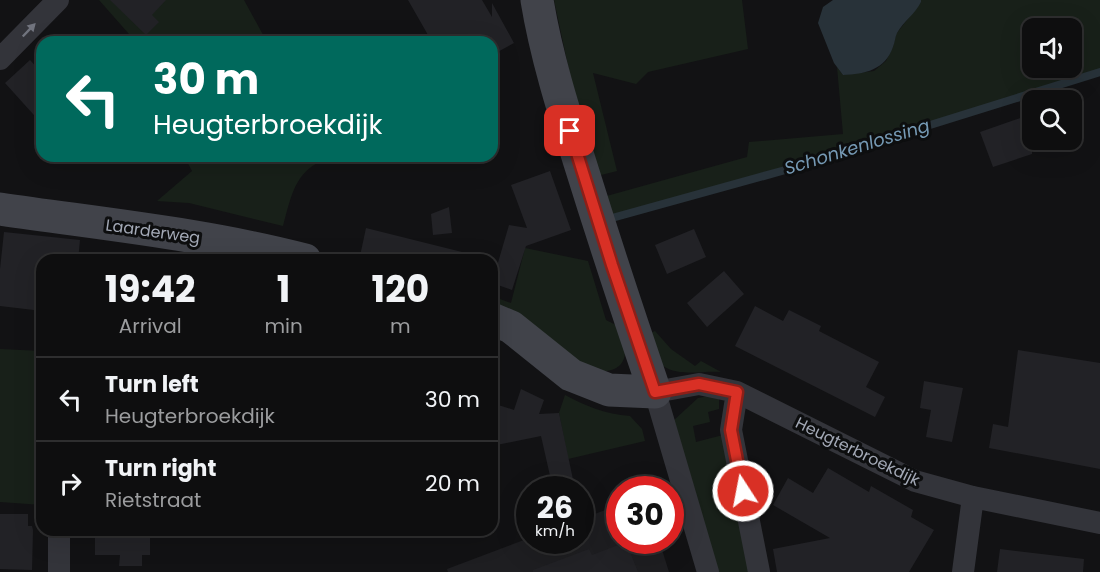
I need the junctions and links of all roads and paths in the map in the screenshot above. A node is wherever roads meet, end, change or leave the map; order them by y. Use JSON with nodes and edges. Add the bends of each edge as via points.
{"nodes":[{"id":1,"x":58,"y":0,"type":"edge"},
{"id":2,"x":537,"y":0,"type":"edge"},
{"id":3,"x":0,"y":59,"type":"edge"},
{"id":4,"x":0,"y":209,"type":"edge"},
{"id":5,"x":282,"y":254,"type":"edge"},
{"id":6,"x":498,"y":321,"type":"edge"},
{"id":7,"x":655,"y":392,"type":"junction"},
{"id":8,"x":737,"y":392,"type":"junction"},
{"id":9,"x":973,"y":497,"type":"junction"},
{"id":10,"x":1100,"y":523,"type":"edge"},
{"id":11,"x":59,"y":536,"type":"edge"},
{"id":12,"x":58,"y":572,"type":"edge"},
{"id":13,"x":708,"y":572,"type":"edge"},
{"id":14,"x":759,"y":572,"type":"edge"},
{"id":15,"x":963,"y":572,"type":"edge"}],
"edges":[{"from":3,"to":1,"type":"street","one_way":true},
{"from":2,"to":7,"type":"street","via":[[558,90]]},
{"from":4,"to":5,"type":"street","name":"Laarderweg","via":[[186,234]]},
{"from":6,"to":7,"type":"street","via":[[512,327],[571,375],[609,390]]},
{"from":7,"to":8,"type":"street","name":"Heugterbroekdijk","via":[[699,384]]},
{"from":7,"to":13,"type":"street"},
{"from":8,"to":9,"type":"street","name":"Heugterbroekdijk","via":[[915,481]]},
{"from":8,"to":14,"type":"street","via":[[731,430]]},
{"from":9,"to":10,"type":"street","name":"Heugterbroekdijk"},
{"from":9,"to":15,"type":"street"},
{"from":11,"to":12,"type":"street"}]}
